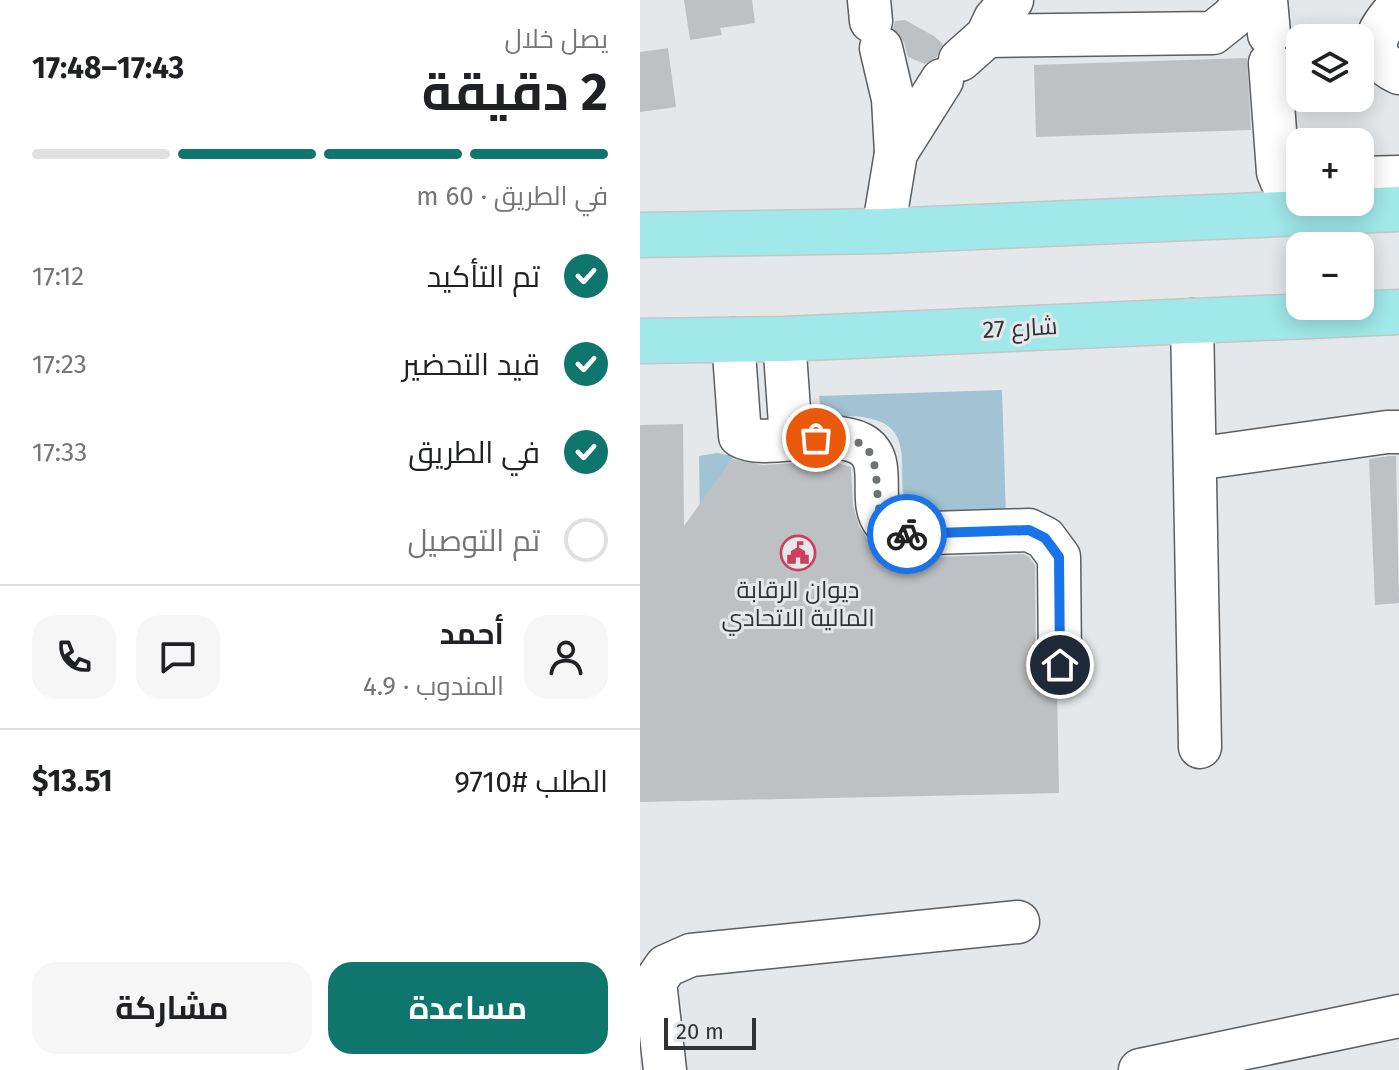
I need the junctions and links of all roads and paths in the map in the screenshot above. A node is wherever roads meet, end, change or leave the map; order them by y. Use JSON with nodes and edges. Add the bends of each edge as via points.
{"nodes":[{"id":1,"x":1012,"y":0,"type":"edge"},
{"id":2,"x":1399,"y":6,"type":"edge"},
{"id":3,"x":1265,"y":17,"type":"edge"},
{"id":4,"x":874,"y":23,"type":"edge"},
{"id":5,"x":968,"y":44,"type":"edge"},
{"id":6,"x":1399,"y":73,"type":"edge"},
{"id":7,"x":1296,"y":128,"type":"edge"},
{"id":8,"x":896,"y":153,"type":"junction"},
{"id":9,"x":1399,"y":177,"type":"edge"},
{"id":10,"x":1374,"y":181,"type":"edge"},
{"id":11,"x":1286,"y":193,"type":"edge"},
{"id":12,"x":1374,"y":203,"type":"edge"},
{"id":13,"x":1399,"y":209,"type":"edge"},
{"id":14,"x":883,"y":231,"type":"junction"},
{"id":15,"x":640,"y":235,"type":"edge"},
{"id":16,"x":1399,"y":312,"type":"edge"},
{"id":17,"x":1192,"y":320,"type":"junction"},
{"id":18,"x":733,"y":339,"type":"junction"},
{"id":19,"x":784,"y":339,"type":"junction"},
{"id":20,"x":640,"y":341,"type":"edge"},
{"id":21,"x":1399,"y":432,"type":"edge"},
{"id":22,"x":791,"y":438,"type":"junction"},
{"id":23,"x":1195,"y":459,"type":"junction"},
{"id":24,"x":1060,"y":665,"type":"dead end"},
{"id":25,"x":1200,"y":747,"type":"dead end"},
{"id":26,"x":1018,"y":922,"type":"dead end"},
{"id":27,"x":1399,"y":1016,"type":"edge"},
{"id":28,"x":665,"y":1070,"type":"edge"},
{"id":29,"x":1140,"y":1070,"type":"edge"}],
"edges":[{"from":1,"to":5,"type":"street"},
{"from":2,"to":6,"type":"street","via":[[1376,37],[1377,57]]},
{"from":3,"to":5,"type":"street","via":[[1233,17],[1213,33]]},
{"from":3,"to":7,"type":"street"},
{"from":4,"to":8,"type":"street","via":[[893,99]]},
{"from":5,"to":8,"type":"street"},
{"from":8,"to":14,"type":"street"},
{"from":9,"to":10,"type":"street"},
{"from":11,"to":14,"type":"main road"},
{"from":12,"to":13,"type":"main road"},
{"from":14,"to":15,"type":"main road"},
{"from":16,"to":17,"type":"main road","name":"شارع 27"},
{"from":17,"to":19,"type":"main road","name":"شارع 27"},
{"from":17,"to":23,"type":"street"},
{"from":18,"to":19,"type":"main road","name":"شارع 27"},
{"from":18,"to":20,"type":"main road","name":"شارع 27"},
{"from":18,"to":22,"type":"street","via":[[740,436],[750,442]]},
{"from":19,"to":22,"type":"street"},
{"from":21,"to":23,"type":"street"},
{"from":22,"to":24,"type":"street","via":[[841,438],[864,445],[876,464],[877,509],[901,534],[1029,530],[1045,538],[1059,557]]},
{"from":23,"to":25,"type":"street"},
{"from":26,"to":28,"type":"street","via":[[691,955],[666,966],[655,982]]},
{"from":27,"to":29,"type":"street"}]}
